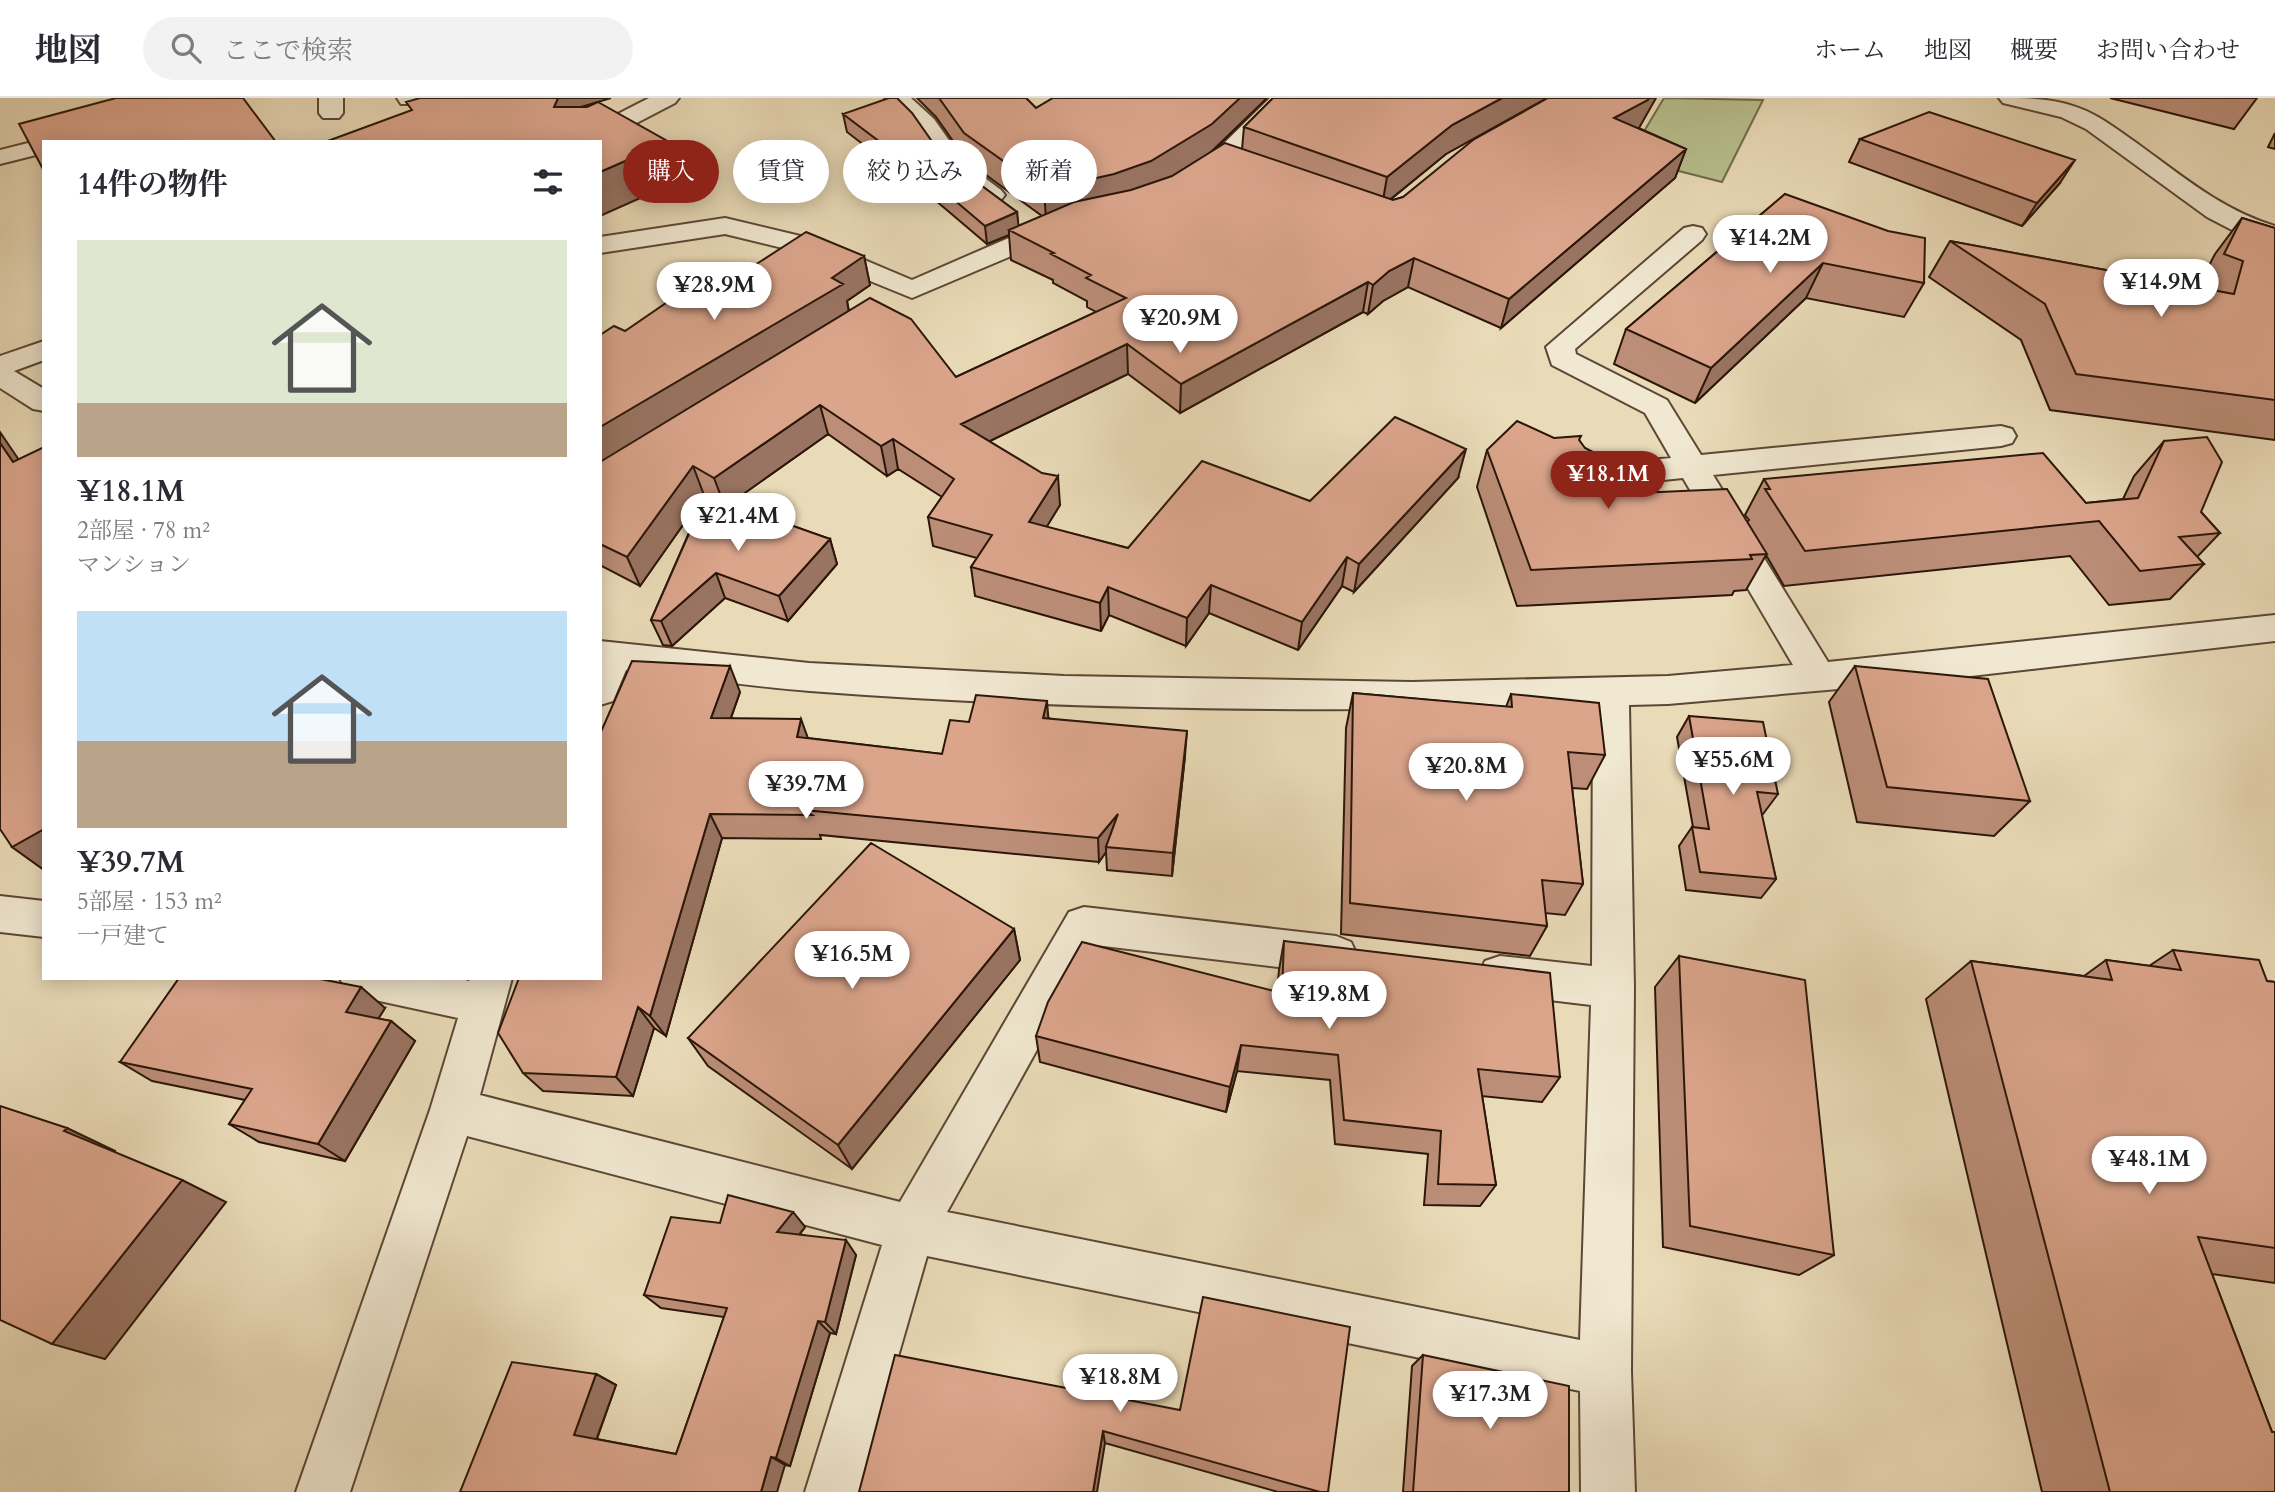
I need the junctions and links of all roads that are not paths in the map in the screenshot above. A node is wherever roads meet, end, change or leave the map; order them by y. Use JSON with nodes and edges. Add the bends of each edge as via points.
{"nodes":[{"id":1,"x":667,"y":98,"type":"edge"},
{"id":2,"x":897,"y":98,"type":"edge"},
{"id":3,"x":1283,"y":98,"type":"edge"},
{"id":4,"x":2011,"y":98,"type":"edge"},
{"id":5,"x":586,"y":140,"type":"edge"},
{"id":6,"x":42,"y":146,"type":"edge"},
{"id":7,"x":0,"y":157,"type":"edge"},
{"id":8,"x":1221,"y":160,"type":"junction"},
{"id":9,"x":1246,"y":169,"type":"edge"},
{"id":10,"x":1171,"y":191,"type":"edge"},
{"id":11,"x":1077,"y":221,"type":"edge"},
{"id":12,"x":1043,"y":233,"type":"junction"},
{"id":13,"x":1693,"y":234,"type":"dead end"},
{"id":14,"x":2275,"y":234,"type":"edge"},
{"id":15,"x":602,"y":245,"type":"edge"},
{"id":16,"x":42,"y":351,"type":"edge"},
{"id":17,"x":0,"y":366,"type":"edge"},
{"id":18,"x":0,"y":375,"type":"edge"},
{"id":19,"x":42,"y":401,"type":"edge"},
{"id":20,"x":2000,"y":436,"type":"dead end"},
{"id":21,"x":1693,"y":468,"type":"junction"},
{"id":22,"x":1584,"y":477,"type":"edge"},
{"id":23,"x":2275,"y":628,"type":"edge"},
{"id":24,"x":607,"y":655,"type":"edge"},
{"id":25,"x":1818,"y":677,"type":"junction"},
{"id":26,"x":602,"y":681,"type":"edge"},
{"id":27,"x":1611,"y":693,"type":"junction"},
{"id":28,"x":0,"y":914,"type":"edge"},
{"id":29,"x":42,"y":919,"type":"edge"},
{"id":30,"x":1369,"y":959,"type":"edge"},
{"id":31,"x":1464,"y":971,"type":"edge"},
{"id":32,"x":382,"y":980,"type":"edge"},
{"id":33,"x":1613,"y":988,"type":"junction"},
{"id":34,"x":487,"y":990,"type":"edge"},
{"id":35,"x":453,"y":1110,"type":"junction"},
{"id":36,"x":911,"y":1229,"type":"junction"},
{"id":37,"x":1605,"y":1371,"type":"junction"},
{"id":38,"x":323,"y":1492,"type":"edge"},
{"id":39,"x":832,"y":1492,"type":"edge"},
{"id":40,"x":1608,"y":1492,"type":"edge"}],
"edges":[{"from":1,"to":5,"type":"street"},
{"from":2,"to":12,"type":"street","via":[[926,124],[956,168]]},
{"from":3,"to":8,"type":"street"},
{"from":4,"to":14,"type":"street","via":[[2069,112],[2094,124],[2216,212]]},
{"from":6,"to":7,"type":"street"},
{"from":8,"to":9,"type":"street"},
{"from":8,"to":10,"type":"street"},
{"from":11,"to":12,"type":"street"},
{"from":12,"to":15,"type":"street","via":[[900,297],[808,246],[725,226]]},
{"from":13,"to":21,"type":"street","via":[[1560,347],[1562,359],[1656,407]]},
{"from":16,"to":17,"type":"street"},
{"from":18,"to":19,"type":"street"},
{"from":20,"to":21,"type":"street"},
{"from":21,"to":22,"type":"street"},
{"from":21,"to":25,"type":"street"},
{"from":23,"to":25,"type":"street"},
{"from":24,"to":26,"type":"street"},
{"from":24,"to":27,"type":"street","via":[[809,677],[1064,690],[1412,696]]},
{"from":25,"to":27,"type":"street"},
{"from":27,"to":33,"type":"street"},
{"from":28,"to":29,"type":"street"},
{"from":30,"to":36,"type":"street","via":[[1084,925]]},
{"from":31,"to":33,"type":"street"},
{"from":32,"to":34,"type":"street"},
{"from":33,"to":37,"type":"street"},
{"from":34,"to":35,"type":"street"},
{"from":35,"to":36,"type":"street"},
{"from":35,"to":38,"type":"street"},
{"from":36,"to":37,"type":"street"},
{"from":36,"to":39,"type":"street"},
{"from":37,"to":40,"type":"street"}]}
